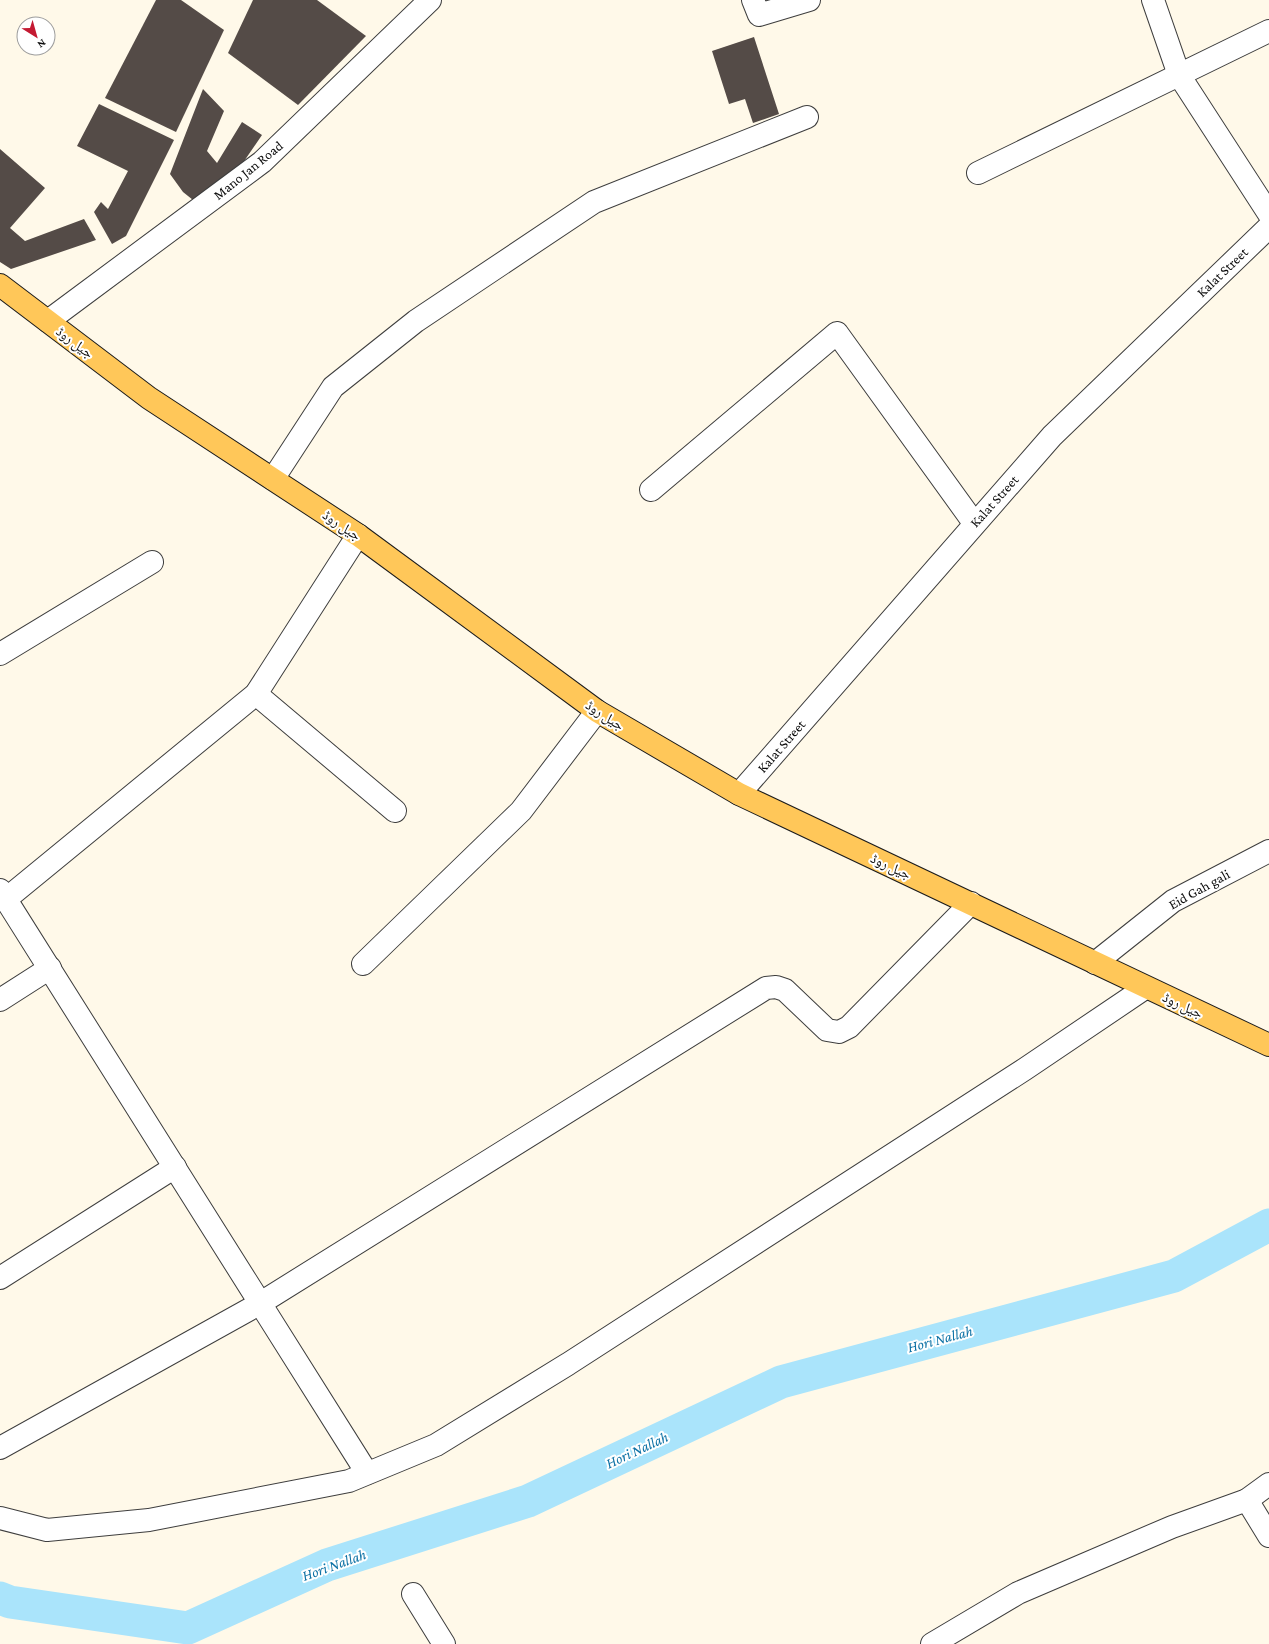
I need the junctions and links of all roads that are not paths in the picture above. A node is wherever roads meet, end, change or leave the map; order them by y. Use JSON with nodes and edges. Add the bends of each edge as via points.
{"nodes":[{"id":1,"x":430,"y":0,"type":"edge"},
{"id":2,"x":753,"y":0,"type":"edge"},
{"id":3,"x":809,"y":0,"type":"edge"},
{"id":4,"x":1153,"y":0,"type":"edge"},
{"id":5,"x":1269,"y":31,"type":"edge"},
{"id":6,"x":1179,"y":75,"type":"junction"},
{"id":7,"x":806,"y":117,"type":"dead end"},
{"id":8,"x":978,"y":173,"type":"dead end"},
{"id":9,"x":1269,"y":214,"type":"edge"},
{"id":10,"x":1269,"y":227,"type":"edge"},
{"id":11,"x":0,"y":285,"type":"edge"},
{"id":12,"x":48,"y":321,"type":"junction"},
{"id":13,"x":274,"y":480,"type":"junction"},
{"id":14,"x":650,"y":490,"type":"dead end"},
{"id":15,"x":974,"y":523,"type":"junction"},
{"id":16,"x":358,"y":535,"type":"junction"},
{"id":17,"x":152,"y":562,"type":"dead end"},
{"id":18,"x":0,"y":654,"type":"edge"},
{"id":19,"x":256,"y":694,"type":"junction"},
{"id":20,"x":597,"y":711,"type":"junction"},
{"id":21,"x":739,"y":794,"type":"junction"},
{"id":22,"x":395,"y":811,"type":"dead end"},
{"id":23,"x":1269,"y":851,"type":"edge"},
{"id":24,"x":3,"y":894,"type":"edge"},
{"id":25,"x":971,"y":903,"type":"junction"},
{"id":26,"x":1095,"y":963,"type":"junction"},
{"id":27,"x":363,"y":964,"type":"dead end"},
{"id":28,"x":50,"y":968,"type":"junction"},
{"id":29,"x":1145,"y":988,"type":"junction"},
{"id":30,"x":0,"y":1000,"type":"edge"},
{"id":31,"x":1269,"y":1045,"type":"edge"},
{"id":32,"x":175,"y":1167,"type":"junction"},
{"id":33,"x":0,"y":1278,"type":"edge"},
{"id":34,"x":259,"y":1304,"type":"junction"},
{"id":35,"x":0,"y":1448,"type":"edge"},
{"id":36,"x":367,"y":1473,"type":"junction"},
{"id":37,"x":1269,"y":1484,"type":"edge"},
{"id":38,"x":1247,"y":1500,"type":"junction"},
{"id":39,"x":0,"y":1518,"type":"edge"},
{"id":40,"x":1269,"y":1536,"type":"edge"},
{"id":41,"x":413,"y":1594,"type":"dead end"},
{"id":42,"x":444,"y":1644,"type":"edge"},
{"id":43,"x":932,"y":1644,"type":"edge"}],
"edges":[{"from":1,"to":12,"type":"street","name":"Mano Jan Road","via":[[262,162]]},
{"from":2,"to":3,"type":"street","via":[[759,15]]},
{"from":4,"to":6,"type":"street"},
{"from":5,"to":6,"type":"street"},
{"from":6,"to":8,"type":"street"},
{"from":6,"to":9,"type":"street"},
{"from":7,"to":13,"type":"street","via":[[594,202],[416,321],[333,388]]},
{"from":10,"to":15,"type":"street","name":"Kalat Street","via":[[1052,436]]},
{"from":11,"to":12,"type":"main road","name":"جیل روڈ"},
{"from":12,"to":13,"type":"main road","name":"جیل روڈ","via":[[149,398]]},
{"from":13,"to":16,"type":"main road","name":"جیل روڈ"},
{"from":14,"to":15,"type":"street","via":[[837,333]]},
{"from":15,"to":21,"type":"street","name":"Kalat Street"},
{"from":16,"to":19,"type":"street"},
{"from":16,"to":20,"type":"main road","name":"جیل روڈ"},
{"from":17,"to":18,"type":"street"},
{"from":19,"to":22,"type":"street"},
{"from":19,"to":24,"type":"street"},
{"from":20,"to":21,"type":"main road","name":"جیل روڈ"},
{"from":20,"to":27,"type":"street","via":[[521,811]]},
{"from":21,"to":25,"type":"main road","name":"جیل روڈ"},
{"from":23,"to":26,"type":"street","name":"Eid Gah gali","via":[[1173,901]]},
{"from":24,"to":28,"type":"street"},
{"from":25,"to":26,"type":"main road","name":"جیل روڈ"},
{"from":25,"to":34,"type":"street","via":[[849,1028],[839,1032],[827,1030],[785,990],[776,987],[766,988]]},
{"from":26,"to":29,"type":"main road","name":"جیل روڈ"},
{"from":28,"to":30,"type":"street"},
{"from":28,"to":32,"type":"street"},
{"from":29,"to":31,"type":"main road","name":"جیل روڈ"},
{"from":29,"to":36,"type":"street","via":[[1025,1069],[568,1364],[436,1445]]},
{"from":32,"to":33,"type":"street"},
{"from":32,"to":34,"type":"street"},
{"from":34,"to":35,"type":"street"},
{"from":34,"to":36,"type":"street"},
{"from":36,"to":39,"type":"street","via":[[348,1481],[149,1520],[47,1530]]},
{"from":37,"to":38,"type":"street"},
{"from":38,"to":40,"type":"street"},
{"from":38,"to":43,"type":"street","via":[[1172,1527],[1018,1593]]},
{"from":41,"to":42,"type":"street"}]}
